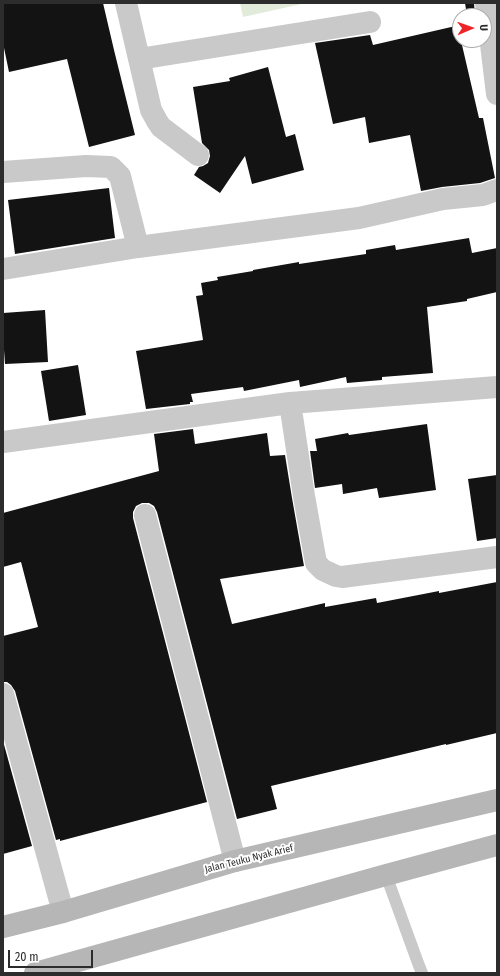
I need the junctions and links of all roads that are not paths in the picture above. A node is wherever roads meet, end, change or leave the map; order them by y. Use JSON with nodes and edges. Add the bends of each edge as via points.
{"nodes":[{"id":1,"x":126,"y":3,"type":"edge"},
{"id":2,"x":486,"y":3,"type":"edge"},
{"id":3,"x":370,"y":22,"type":"dead end"},
{"id":4,"x":139,"y":59,"type":"junction"},
{"id":5,"x":497,"y":94,"type":"edge"},
{"id":6,"x":198,"y":155,"type":"dead end"},
{"id":7,"x":3,"y":172,"type":"edge"},
{"id":8,"x":497,"y":190,"type":"edge"},
{"id":9,"x":138,"y":247,"type":"junction"},
{"id":10,"x":3,"y":269,"type":"edge"},
{"id":11,"x":497,"y":387,"type":"edge"},
{"id":12,"x":290,"y":403,"type":"junction"},
{"id":13,"x":3,"y":442,"type":"edge"},
{"id":14,"x":145,"y":515,"type":"dead end"},
{"id":15,"x":497,"y":557,"type":"edge"},
{"id":16,"x":3,"y":694,"type":"edge"},
{"id":17,"x":497,"y":800,"type":"edge"},
{"id":18,"x":497,"y":845,"type":"edge"},
{"id":19,"x":235,"y":861,"type":"junction"},
{"id":20,"x":386,"y":875,"type":"junction"},
{"id":21,"x":63,"y":912,"type":"junction"},
{"id":22,"x":3,"y":927,"type":"edge"},
{"id":23,"x":35,"y":973,"type":"edge"},
{"id":24,"x":422,"y":973,"type":"edge"}],
"edges":[{"from":1,"to":4,"type":"street"},
{"from":2,"to":5,"type":"street"},
{"from":3,"to":4,"type":"street"},
{"from":4,"to":6,"type":"street","via":[[156,121]]},
{"from":7,"to":9,"type":"street","via":[[86,166],[111,167],[120,176]]},
{"from":8,"to":9,"type":"street","via":[[483,195],[443,198],[359,218]]},
{"from":9,"to":10,"type":"street"},
{"from":11,"to":12,"type":"street"},
{"from":12,"to":13,"type":"street"},
{"from":12,"to":15,"type":"street","via":[[316,563],[323,570],[342,577]]},
{"from":14,"to":19,"type":"street"},
{"from":16,"to":21,"type":"street"},
{"from":17,"to":19,"type":"main road","name":"Jalan Teuku Nyak Arief"},
{"from":18,"to":20,"type":"main road"},
{"from":19,"to":21,"type":"main road","name":"Jalan Teuku Nyak Arief"},
{"from":20,"to":23,"type":"main road"},
{"from":20,"to":24,"type":"lane"},
{"from":21,"to":22,"type":"main road","name":"Jalan Teuku Nyak Arief"}]}
